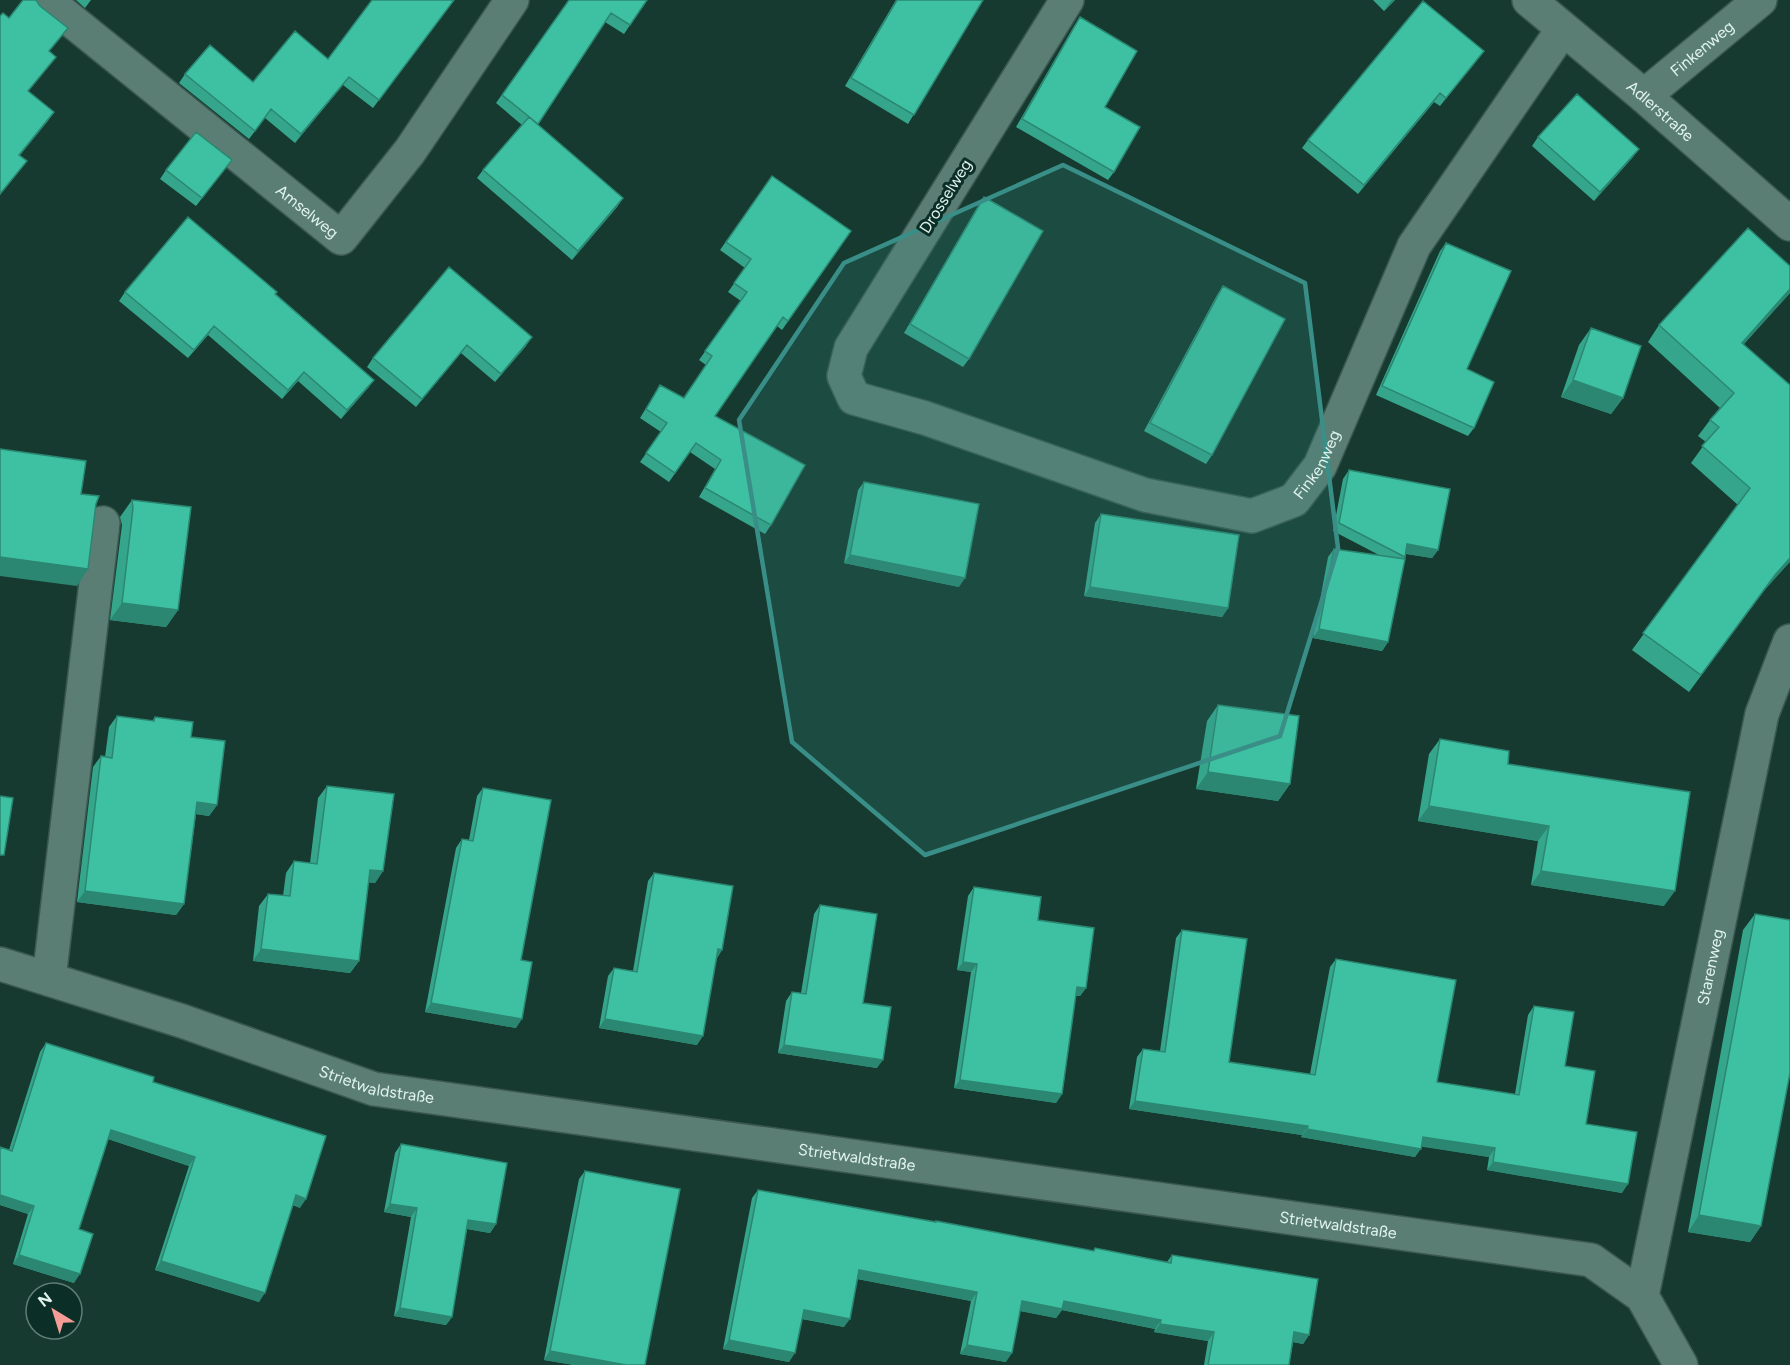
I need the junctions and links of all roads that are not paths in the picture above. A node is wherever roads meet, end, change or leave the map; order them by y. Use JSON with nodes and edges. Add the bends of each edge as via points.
{"nodes":[{"id":1,"x":46,"y":0,"type":"edge"},
{"id":2,"x":512,"y":0,"type":"edge"},
{"id":3,"x":1066,"y":0,"type":"edge"},
{"id":4,"x":1529,"y":0,"type":"edge"},
{"id":5,"x":1760,"y":0,"type":"edge"},
{"id":6,"x":1563,"y":29,"type":"junction"},
{"id":7,"x":1644,"y":96,"type":"junction"},
{"id":8,"x":1790,"y":224,"type":"edge"},
{"id":9,"x":854,"y":398,"type":"joint"},
{"id":10,"x":104,"y":523,"type":"dead end"},
{"id":11,"x":1790,"y":641,"type":"edge"},
{"id":12,"x":0,"y":964,"type":"edge"},
{"id":13,"x":49,"y":979,"type":"junction"},
{"id":14,"x":1642,"y":1296,"type":"junction"},
{"id":15,"x":1681,"y":1365,"type":"edge"}],
"edges":[{"from":1,"to":2,"type":"street","name":"Amselweg","via":[[341,238],[410,151]]},
{"from":3,"to":9,"type":"street","name":"Drosselweg","via":[[851,348],[844,375]]},
{"from":4,"to":6,"type":"street","name":"Adlerstraße"},
{"from":5,"to":7,"type":"street","name":"Finkenweg"},
{"from":6,"to":7,"type":"street","name":"Adlerstraße"},
{"from":6,"to":9,"type":"street","name":"Finkenweg","via":[[1414,246],[1320,466],[1294,500],[1252,516],[1145,495],[925,418]]},
{"from":7,"to":8,"type":"street","name":"Adlerstraße"},
{"from":10,"to":13,"type":"street"},
{"from":11,"to":14,"type":"street","name":"Starenweg","via":[[1762,714]]},
{"from":12,"to":13,"type":"street","name":"Strietwaldstraße"},
{"from":13,"to":14,"type":"street","name":"Strietwaldstraße","via":[[374,1089],[1592,1260]]},
{"from":14,"to":15,"type":"street","name":"Strietwaldstraße"}]}
